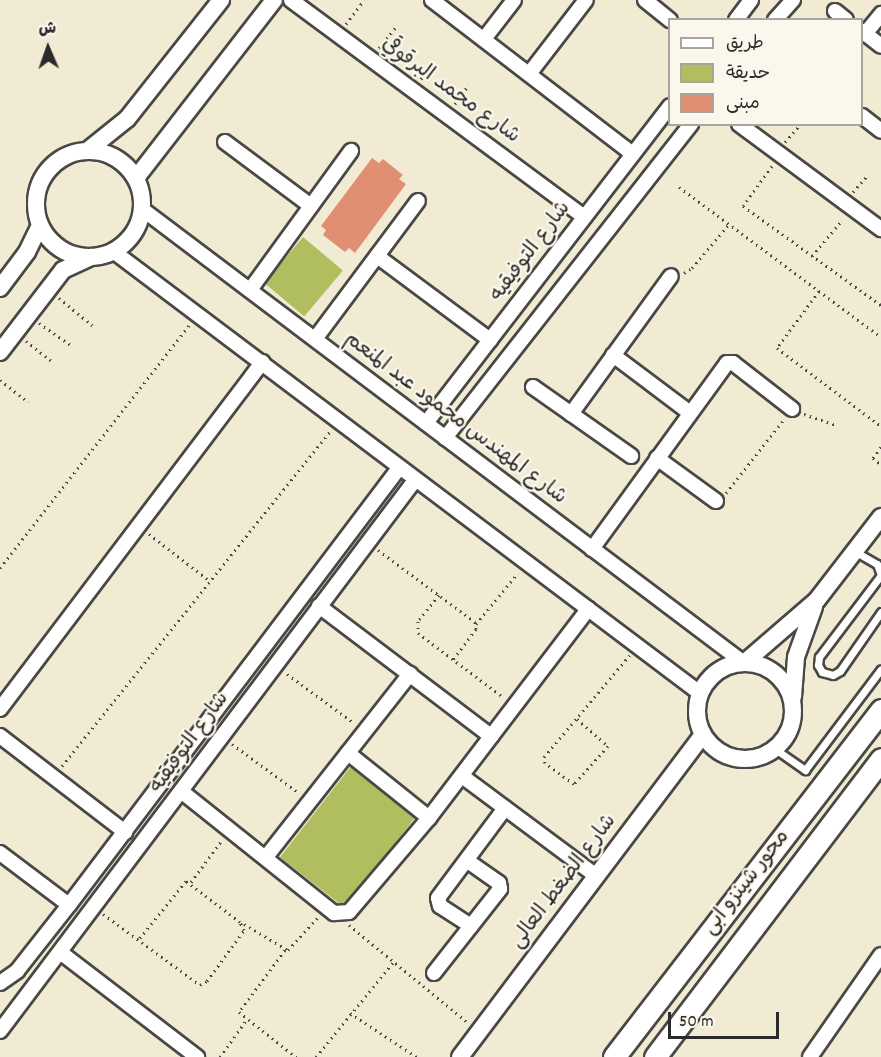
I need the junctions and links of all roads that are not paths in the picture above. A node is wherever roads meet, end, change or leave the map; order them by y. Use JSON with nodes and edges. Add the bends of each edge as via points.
{"nodes":[{"id":1,"x":221,"y":0,"type":"edge"},
{"id":2,"x":274,"y":0,"type":"edge"},
{"id":3,"x":291,"y":0,"type":"edge"},
{"id":4,"x":514,"y":0,"type":"edge"},
{"id":5,"x":586,"y":0,"type":"edge"},
{"id":6,"x":645,"y":0,"type":"edge"},
{"id":7,"x":668,"y":0,"type":"edge"},
{"id":8,"x":751,"y":0,"type":"edge"},
{"id":9,"x":793,"y":0,"type":"edge"},
{"id":10,"x":439,"y":2,"type":"edge"},
{"id":11,"x":881,"y":14,"type":"edge"},
{"id":12,"x":665,"y":15,"type":"edge"},
{"id":13,"x":738,"y":18,"type":"edge"},
{"id":14,"x":778,"y":18,"type":"edge"},
{"id":15,"x":863,"y":32,"type":"edge"},
{"id":16,"x":484,"y":39,"type":"junction"},
{"id":17,"x":881,"y":46,"type":"edge"},
{"id":18,"x":529,"y":74,"type":"junction"},
{"id":19,"x":668,"y":106,"type":"edge"},
{"id":20,"x":863,"y":117,"type":"edge"},
{"id":21,"x":689,"y":126,"type":"edge"},
{"id":22,"x":742,"y":126,"type":"edge"},
{"id":23,"x":881,"y":130,"type":"edge"},
{"id":24,"x":225,"y":142,"type":"dead end"},
{"id":25,"x":87,"y":150,"type":"junction"},
{"id":26,"x":351,"y":151,"type":"dead end"},
{"id":27,"x":633,"y":154,"type":"junction"},
{"id":28,"x":135,"y":178,"type":"junction"},
{"id":29,"x":418,"y":201,"type":"dead end"},
{"id":30,"x":311,"y":206,"type":"junction"},
{"id":31,"x":142,"y":208,"type":"junction"},
{"id":32,"x":584,"y":217,"type":"junction"},
{"id":33,"x":40,"y":225,"type":"junction"},
{"id":34,"x":881,"y":229,"type":"edge"},
{"id":35,"x":112,"y":251,"type":"junction"},
{"id":36,"x":377,"y":256,"type":"junction"},
{"id":37,"x":92,"y":257,"type":"junction"},
{"id":38,"x":671,"y":276,"type":"road end"},
{"id":39,"x":0,"y":288,"type":"edge"},
{"id":40,"x":250,"y":290,"type":"junction"},
{"id":41,"x":315,"y":339,"type":"junction"},
{"id":42,"x":490,"y":340,"type":"junction"},
{"id":43,"x":0,"y":352,"type":"edge"},
{"id":44,"x":613,"y":355,"type":"junction"},
{"id":45,"x":262,"y":362,"type":"junction"},
{"id":46,"x":533,"y":387,"type":"dead end"},
{"id":47,"x":792,"y":409,"type":"road end"},
{"id":48,"x":689,"y":412,"type":"junction"},
{"id":49,"x":571,"y":414,"type":"junction"},
{"id":50,"x":426,"y":423,"type":"junction"},
{"id":51,"x":445,"y":438,"type":"junction"},
{"id":52,"x":631,"y":456,"type":"dead end"},
{"id":53,"x":657,"y":458,"type":"junction"},
{"id":54,"x":399,"y":468,"type":"junction"},
{"id":55,"x":415,"y":480,"type":"junction"},
{"id":56,"x":716,"y":501,"type":"road end"},
{"id":57,"x":879,"y":525,"type":"edge"},
{"id":58,"x":352,"y":531,"type":"junction"},
{"id":59,"x":368,"y":542,"type":"junction"},
{"id":60,"x":592,"y":549,"type":"junction"},
{"id":61,"x":856,"y":552,"type":"junction"},
{"id":62,"x":817,"y":600,"type":"junction"},
{"id":63,"x":320,"y":606,"type":"junction"},
{"id":64,"x":588,"y":609,"type":"junction"},
{"id":65,"x":881,"y":612,"type":"edge"},
{"id":66,"x":744,"y":663,"type":"junction"},
{"id":67,"x":881,"y":669,"type":"edge"},
{"id":68,"x":410,"y":674,"type":"junction"},
{"id":69,"x":700,"y":694,"type":"junction"},
{"id":70,"x":793,"y":703,"type":"junction"},
{"id":71,"x":0,"y":709,"type":"edge"},
{"id":72,"x":881,"y":710,"type":"edge"},
{"id":73,"x":704,"y":735,"type":"junction"},
{"id":74,"x":0,"y":736,"type":"edge"},
{"id":75,"x":491,"y":736,"type":"junction"},
{"id":76,"x":775,"y":749,"type":"junction"},
{"id":77,"x":348,"y":753,"type":"junction"},
{"id":78,"x":881,"y":759,"type":"edge"},
{"id":79,"x":462,"y":776,"type":"junction"},
{"id":80,"x":181,"y":791,"type":"junction"},
{"id":81,"x":506,"y":808,"type":"junction"},
{"id":82,"x":429,"y":818,"type":"junction"},
{"id":83,"x":125,"y":832,"type":"junction"},
{"id":84,"x":0,"y":853,"type":"edge"},
{"id":85,"x":266,"y":857,"type":"junction"},
{"id":86,"x":467,"y":861,"type":"junction"},
{"id":87,"x":596,"y":876,"type":"junction"},
{"id":88,"x":69,"y":905,"type":"junction"},
{"id":89,"x":471,"y":926,"type":"junction"},
{"id":90,"x":60,"y":952,"type":"junction"},
{"id":91,"x":881,"y":955,"type":"edge"},
{"id":92,"x":434,"y":973,"type":"dead end"},
{"id":93,"x":0,"y":983,"type":"edge"},
{"id":94,"x":0,"y":1031,"type":"edge"},
{"id":95,"x":197,"y":1057,"type":"edge"},
{"id":96,"x":460,"y":1057,"type":"edge"},
{"id":97,"x":614,"y":1057,"type":"edge"},
{"id":98,"x":656,"y":1057,"type":"edge"},
{"id":99,"x":810,"y":1057,"type":"edge"}],
"edges":[{"from":1,"to":25,"type":"street","via":[[127,119]]},
{"from":2,"to":28,"type":"street"},
{"from":3,"to":32,"type":"street","name":"شارع محمد البرقوقي"},
{"from":4,"to":16,"type":"street"},
{"from":5,"to":18,"type":"street"},
{"from":6,"to":12,"type":"street"},
{"from":7,"to":12,"type":"street"},
{"from":8,"to":13,"type":"street"},
{"from":9,"to":14,"type":"street"},
{"from":10,"to":16,"type":"street"},
{"from":11,"to":15,"type":"street"},
{"from":15,"to":17,"type":"street"},
{"from":16,"to":18,"type":"street"},
{"from":18,"to":27,"type":"street"},
{"from":19,"to":27,"type":"street","name":"شارع التوفيقيه"},
{"from":20,"to":23,"type":"street"},
{"from":21,"to":51,"type":"street"},
{"from":22,"to":34,"type":"street"},
{"from":24,"to":30,"type":"street"},
{"from":25,"to":28,"type":"street","via":[[120,161]]},
{"from":25,"to":33,"type":"street","via":[[59,160],[40,182],[36,203]]},
{"from":26,"to":30,"type":"street"},
{"from":27,"to":32,"type":"street","name":"شارع التوفيقيه"},
{"from":28,"to":31,"type":"street"},
{"from":29,"to":36,"type":"street"},
{"from":30,"to":40,"type":"street"},
{"from":31,"to":35,"type":"street","via":[[133,234]]},
{"from":31,"to":40,"type":"street","name":"شارع المهندس محمود عبد المنعم"},
{"from":32,"to":42,"type":"street","name":"شارع التوفيقيه"},
{"from":33,"to":37,"type":"street","via":[[61,249]]},
{"from":33,"to":39,"type":"street","via":[[27,252]]},
{"from":35,"to":37,"type":"street"},
{"from":35,"to":45,"type":"street"},
{"from":36,"to":41,"type":"street"},
{"from":36,"to":42,"type":"street"},
{"from":37,"to":43,"type":"street","via":[[70,266]]},
{"from":38,"to":44,"type":"street"},
{"from":40,"to":41,"type":"street","name":"شارع المهندس محمود عبد المنعم"},
{"from":41,"to":50,"type":"street","name":"شارع المهندس محمود عبد المنعم"},
{"from":42,"to":50,"type":"street","name":"شارع التوفيقيه"},
{"from":44,"to":48,"type":"street"},
{"from":44,"to":49,"type":"street"},
{"from":45,"to":54,"type":"street"},
{"from":45,"to":71,"type":"street"},
{"from":46,"to":49,"type":"street"},
{"from":47,"to":48,"type":"street","via":[[729,362]]},
{"from":48,"to":53,"type":"street"},
{"from":49,"to":52,"type":"street"},
{"from":50,"to":51,"type":"street","name":"شارع المهندس محمود عبد المنعم"},
{"from":51,"to":60,"type":"street","name":"شارع المهندس محمود عبد المنعم"},
{"from":53,"to":56,"type":"street"},
{"from":53,"to":60,"type":"street"},
{"from":54,"to":55,"type":"street"},
{"from":54,"to":58,"type":"street","name":"شارع التوفيقيه"},
{"from":55,"to":59,"type":"street","name":"شارع التوفيقيه"},
{"from":55,"to":64,"type":"street"},
{"from":57,"to":61,"type":"street"},
{"from":58,"to":59,"type":"street"},
{"from":58,"to":83,"type":"street","name":"شارع التوفيقيه"},
{"from":59,"to":63,"type":"street","name":"شارع التوفيقيه"},
{"from":60,"to":66,"type":"street","name":"شارع المهندس محمود عبد المنعم"},
{"from":61,"to":62,"type":"street"},
{"from":61,"to":65,"type":"lane","via":[[877,564],[881,575],[819,657],[822,672],[829,675],[840,671]]},
{"from":62,"to":66,"type":"street"},
{"from":62,"to":70,"type":"street","via":[[796,657]]},
{"from":63,"to":68,"type":"street"},
{"from":63,"to":80,"type":"street","name":"شارع التوفيقيه"},
{"from":64,"to":69,"type":"street"},
{"from":64,"to":75,"type":"street"},
{"from":66,"to":69,"type":"street","via":[[714,674]]},
{"from":66,"to":70,"type":"street","via":[[762,666],[778,676]]},
{"from":67,"to":76,"type":"lane","via":[[806,770]]},
{"from":68,"to":75,"type":"street"},
{"from":68,"to":77,"type":"street"},
{"from":69,"to":73,"type":"street","via":[[698,719]]},
{"from":70,"to":76,"type":"street","via":[[792,724]]},
{"from":72,"to":97,"type":"main road","name":"محور شينزو ابى"},
{"from":73,"to":76,"type":"street","via":[[717,750],[736,758],[756,758]]},
{"from":73,"to":87,"type":"street","name":"شارع الضغط العالى"},
{"from":74,"to":83,"type":"street"},
{"from":75,"to":79,"type":"street"},
{"from":77,"to":82,"type":"street"},
{"from":77,"to":85,"type":"street"},
{"from":78,"to":98,"type":"main road","name":"محور شينزو ابى"},
{"from":79,"to":81,"type":"street"},
{"from":79,"to":82,"type":"street"},
{"from":80,"to":85,"type":"street"},
{"from":80,"to":90,"type":"street","name":"شارع التوفيقيه"},
{"from":81,"to":86,"type":"street"},
{"from":81,"to":87,"type":"street"},
{"from":82,"to":85,"type":"street","via":[[355,908],[342,914],[330,910]]},
{"from":83,"to":88,"type":"street","name":"شارع التوفيقيه"},
{"from":84,"to":88,"type":"street"},
{"from":86,"to":89,"type":"street","via":[[500,885]]},
{"from":86,"to":89,"type":"street","via":[[437,900]]},
{"from":87,"to":96,"type":"street","name":"شارع الضغط العالى"},
{"from":88,"to":93,"type":"street","name":"شارع التوفيقيه","via":[[17,971]]},
{"from":89,"to":92,"type":"street"},
{"from":90,"to":94,"type":"street","name":"شارع التوفيقيه"},
{"from":90,"to":95,"type":"street"},
{"from":91,"to":99,"type":"street"}]}
